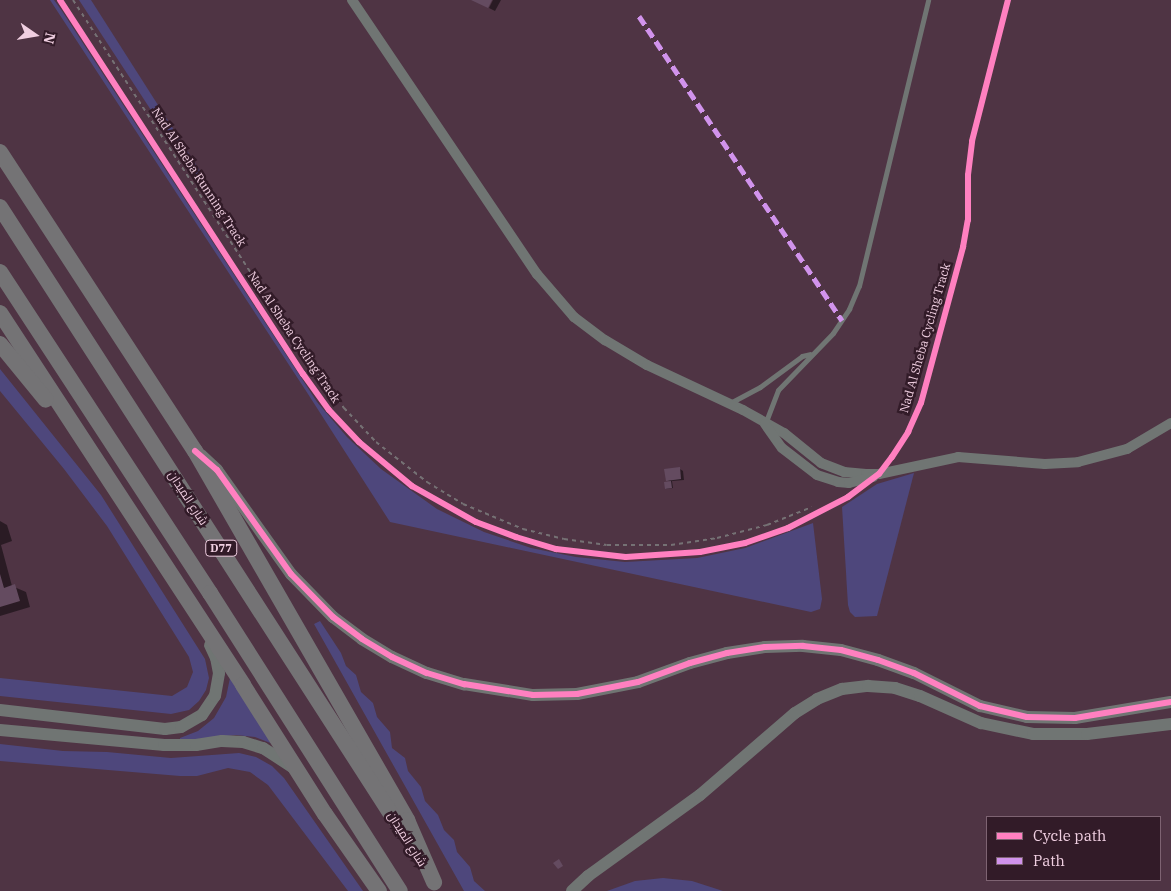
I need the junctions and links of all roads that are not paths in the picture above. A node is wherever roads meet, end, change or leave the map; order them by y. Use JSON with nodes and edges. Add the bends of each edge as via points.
{"nodes":[{"id":1,"x":352,"y":0,"type":"edge"},
{"id":2,"x":928,"y":0,"type":"edge"},
{"id":3,"x":0,"y":148,"type":"edge"},
{"id":4,"x":0,"y":153,"type":"edge"},
{"id":5,"x":0,"y":207,"type":"edge"},
{"id":6,"x":0,"y":272,"type":"edge"},
{"id":7,"x":0,"y":313,"type":"edge"},
{"id":8,"x":0,"y":344,"type":"edge"},
{"id":9,"x":810,"y":354,"type":"junction"},
{"id":10,"x":729,"y":404,"type":"junction"},
{"id":11,"x":1171,"y":423,"type":"edge"},
{"id":12,"x":765,"y":424,"type":"junction"},
{"id":13,"x":84,"y":442,"type":"junction"},
{"id":14,"x":195,"y":451,"type":"junction"},
{"id":15,"x":188,"y":600,"type":"junction"},
{"id":16,"x":1171,"y":702,"type":"edge"},
{"id":17,"x":0,"y":710,"type":"edge"},
{"id":18,"x":1171,"y":724,"type":"edge"},
{"id":19,"x":1,"y":730,"type":"edge"},
{"id":20,"x":298,"y":771,"type":"junction"},
{"id":21,"x":436,"y":887,"type":"edge"},
{"id":22,"x":379,"y":891,"type":"edge"},
{"id":23,"x":400,"y":891,"type":"edge"},
{"id":24,"x":572,"y":891,"type":"edge"}],
"edges":[{"from":1,"to":10,"type":"street","via":[[560,304],[588,329],[626,353]]},
{"from":2,"to":9,"type":"lane","via":[[859,286],[842,320]]},
{"from":3,"to":4,"type":"main road"},
{"from":4,"to":14,"type":"main road"},
{"from":5,"to":21,"type":"main road","name":"شارع الميدان","number":"D77","via":[[361,765]]},
{"from":6,"to":23,"type":"main road","number":"D77"},
{"from":7,"to":13,"type":"main road"},
{"from":8,"to":13,"type":"main road"},
{"from":9,"to":10,"type":"lane","via":[[802,356],[760,387]]},
{"from":9,"to":12,"type":"lane","via":[[778,390]]},
{"from":10,"to":12,"type":"street"},
{"from":11,"to":12,"type":"street","via":[[1127,449],[1078,462],[1045,464],[958,457],[879,474],[856,474],[832,468],[812,457],[784,433]]},
{"from":13,"to":15,"type":"main road"},
{"from":14,"to":16,"type":"street","via":[[217,470],[291,574],[333,617],[392,657],[464,684],[526,694],[577,694],[638,682],[727,653],[764,647],[803,646],[841,650],[878,660],[914,673],[980,706],[1027,717],[1075,718]]},
{"from":14,"to":21,"type":"main road","via":[[407,820]]},
{"from":15,"to":17,"type":"street","via":[[196,622],[213,650],[219,673],[215,696],[207,710],[195,720],[181,727],[165,729]]},
{"from":15,"to":20,"type":"main road"},
{"from":18,"to":24,"type":"street","via":[[1087,734],[1033,734],[981,723],[895,688],[868,686],[842,689],[795,713],[700,795]]},
{"from":19,"to":20,"type":"street","via":[[164,745],[243,742],[264,748]]},
{"from":20,"to":22,"type":"main road"}]}
